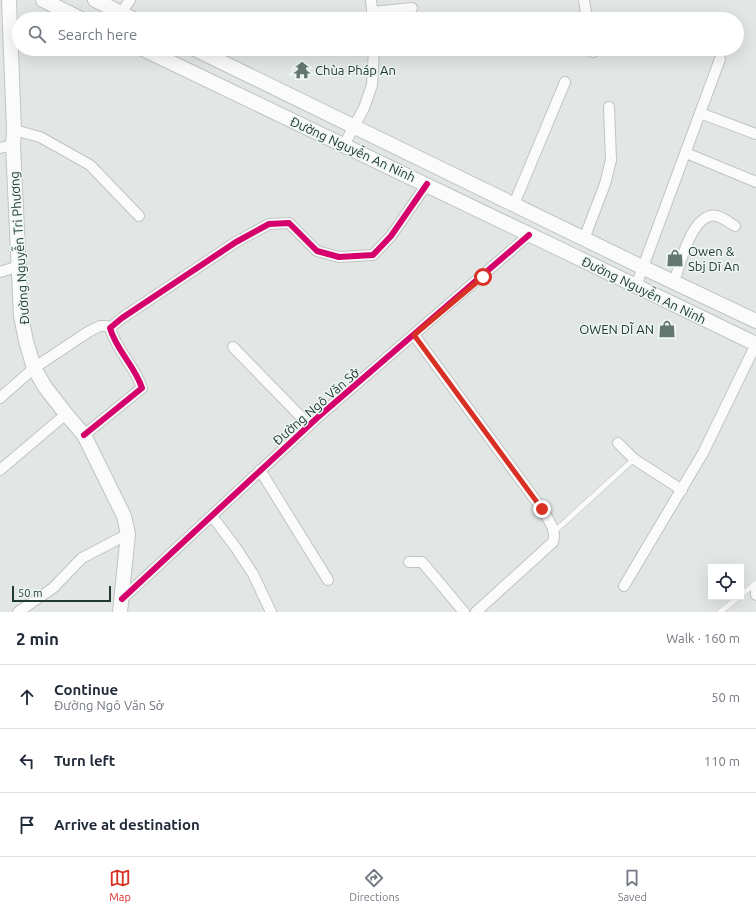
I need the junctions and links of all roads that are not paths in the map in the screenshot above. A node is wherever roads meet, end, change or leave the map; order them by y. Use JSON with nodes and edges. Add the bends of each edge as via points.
{"nodes":[{"id":1,"x":9,"y":0,"type":"edge"},
{"id":2,"x":43,"y":0,"type":"edge"},
{"id":3,"x":95,"y":0,"type":"edge"},
{"id":4,"x":130,"y":0,"type":"edge"},
{"id":5,"x":371,"y":0,"type":"edge"},
{"id":6,"x":584,"y":0,"type":"edge"},
{"id":7,"x":412,"y":8,"type":"dead end"},
{"id":8,"x":67,"y":12,"type":"edge"},
{"id":9,"x":119,"y":12,"type":"edge"},
{"id":10,"x":128,"y":12,"type":"edge"},
{"id":11,"x":373,"y":12,"type":"edge"},
{"id":12,"x":390,"y":12,"type":"edge"},
{"id":13,"x":587,"y":12,"type":"edge"},
{"id":14,"x":158,"y":56,"type":"edge"},
{"id":15,"x":209,"y":56,"type":"edge"},
{"id":16,"x":374,"y":56,"type":"edge"},
{"id":17,"x":720,"y":59,"type":"dead end"},
{"id":18,"x":565,"y":82,"type":"dead end"},
{"id":19,"x":609,"y":107,"type":"dead end"},
{"id":20,"x":700,"y":113,"type":"junction"},
{"id":21,"x":354,"y":126,"type":"junction"},
{"id":22,"x":14,"y":130,"type":"junction"},
{"id":23,"x":756,"y":134,"type":"edge"},
{"id":24,"x":344,"y":145,"type":"junction"},
{"id":25,"x":6,"y":147,"type":"edge"},
{"id":26,"x":686,"y":153,"type":"junction"},
{"id":27,"x":756,"y":182,"type":"edge"},
{"id":28,"x":427,"y":184,"type":"junction"},
{"id":29,"x":514,"y":204,"type":"junction"},
{"id":30,"x":139,"y":216,"type":"dead end"},
{"id":31,"x":735,"y":226,"type":"dead end"},
{"id":32,"x":529,"y":235,"type":"junction"},
{"id":33,"x":584,"y":239,"type":"junction"},
{"id":34,"x":19,"y":266,"type":"junction"},
{"id":35,"x":644,"y":268,"type":"junction"},
{"id":36,"x":0,"y":272,"type":"edge"},
{"id":37,"x":674,"y":282,"type":"junction"},
{"id":38,"x":636,"y":286,"type":"junction"},
{"id":39,"x":756,"y":321,"type":"edge"},
{"id":40,"x":110,"y":328,"type":"junction"},
{"id":41,"x":414,"y":335,"type":"junction"},
{"id":42,"x":756,"y":344,"type":"edge"},
{"id":43,"x":233,"y":347,"type":"dead end"},
{"id":44,"x":34,"y":368,"type":"junction"},
{"id":45,"x":0,"y":398,"type":"edge"},
{"id":46,"x":66,"y":414,"type":"junction"},
{"id":47,"x":309,"y":425,"type":"junction"},
{"id":48,"x":84,"y":435,"type":"junction"},
{"id":49,"x":618,"y":443,"type":"dead end"},
{"id":50,"x":634,"y":459,"type":"junction"},
{"id":51,"x":0,"y":470,"type":"edge"},
{"id":52,"x":260,"y":470,"type":"junction"},
{"id":53,"x":682,"y":490,"type":"junction"},
{"id":54,"x":212,"y":516,"type":"junction"},
{"id":55,"x":555,"y":531,"type":"junction"},
{"id":56,"x":128,"y":534,"type":"junction"},
{"id":57,"x":409,"y":562,"type":"dead end"},
{"id":58,"x":328,"y":580,"type":"dead end"},
{"id":59,"x":756,"y":583,"type":"edge"},
{"id":60,"x":624,"y":586,"type":"dead end"},
{"id":61,"x":756,"y":588,"type":"edge"},
{"id":62,"x":744,"y":593,"type":"edge"},
{"id":63,"x":756,"y":595,"type":"edge"},
{"id":64,"x":735,"y":600,"type":"edge"},
{"id":65,"x":121,"y":605,"type":"edge"},
{"id":66,"x":18,"y":612,"type":"edge"},
{"id":67,"x":271,"y":612,"type":"edge"},
{"id":68,"x":464,"y":612,"type":"edge"},
{"id":69,"x":476,"y":612,"type":"edge"},
{"id":70,"x":720,"y":612,"type":"edge"}],
"edges":[{"from":1,"to":22,"type":"main road","name":"Đường Nguyễn Tri Phương"},
{"from":2,"to":8,"type":"main road"},
{"from":3,"to":9,"type":"main road"},
{"from":4,"to":10,"type":"street"},
{"from":5,"to":11,"type":"street"},
{"from":6,"to":13,"type":"street"},
{"from":7,"to":12,"type":"street"},
{"from":14,"to":24,"type":"main road","name":"Đường Nguyễn An Ninh"},
{"from":15,"to":21,"type":"main road","name":"Đường Nguyễn An Ninh"},
{"from":16,"to":21,"type":"street","via":[[372,85]]},
{"from":17,"to":20,"type":"street"},
{"from":18,"to":29,"type":"street"},
{"from":19,"to":33,"type":"street","via":[[611,160],[605,184]]},
{"from":20,"to":23,"type":"street"},
{"from":20,"to":26,"type":"street"},
{"from":21,"to":24,"type":"street"},
{"from":21,"to":29,"type":"main road","name":"Đường Nguyễn An Ninh"},
{"from":22,"to":25,"type":"main road","name":"Đường Nguyễn Tri Phương"},
{"from":22,"to":30,"type":"street","via":[[40,137],[90,165]]},
{"from":24,"to":28,"type":"main road","name":"Đường Nguyễn An Ninh"},
{"from":25,"to":34,"type":"main road","name":"Đường Nguyễn Tri Phương"},
{"from":26,"to":27,"type":"street"},
{"from":26,"to":35,"type":"street"},
{"from":28,"to":32,"type":"main road","name":"Đường Nguyễn An Ninh"},
{"from":28,"to":40,"type":"street","via":[[391,236],[373,255],[339,257],[317,251],[289,223],[269,224],[236,242]]},
{"from":29,"to":33,"type":"main road","name":"Đường Nguyễn An Ninh"},
{"from":31,"to":37,"type":"street","via":[[717,216],[710,215],[702,220],[691,236]]},
{"from":32,"to":38,"type":"main road","name":"Đường Nguyễn An Ninh"},
{"from":32,"to":41,"type":"street","name":"Đường Ngô Văn Sở"},
{"from":33,"to":35,"type":"main road","name":"Đường Nguyễn An Ninh"},
{"from":34,"to":36,"type":"street"},
{"from":34,"to":44,"type":"main road","name":"Đường Nguyễn Tri Phương","via":[[22,316]]},
{"from":35,"to":37,"type":"main road","name":"Đường Nguyễn An Ninh"},
{"from":35,"to":38,"type":"street"},
{"from":37,"to":39,"type":"main road","name":"Đường Nguyễn An Ninh"},
{"from":38,"to":42,"type":"main road","name":"Đường Nguyễn An Ninh"},
{"from":40,"to":44,"type":"street","via":[[100,326],[88,332]]},
{"from":40,"to":48,"type":"street","via":[[113,338],[142,388]]},
{"from":41,"to":47,"type":"street","name":"Đường Ngô Văn Sở"},
{"from":41,"to":55,"type":"street","via":[[542,509]]},
{"from":42,"to":53,"type":"street","via":[[703,453]]},
{"from":43,"to":47,"type":"street"},
{"from":44,"to":45,"type":"street"},
{"from":44,"to":46,"type":"main road","name":"Đường Nguyễn Tri Phương"},
{"from":46,"to":48,"type":"main road","name":"Đường Nguyễn Tri Phương"},
{"from":46,"to":51,"type":"street"},
{"from":47,"to":52,"type":"street","name":"Đường Ngô Văn Sở"},
{"from":48,"to":56,"type":"main road","name":"Đường Nguyễn Tri Phương","via":[[124,516]]},
{"from":49,"to":50,"type":"street"},
{"from":50,"to":53,"type":"street"},
{"from":50,"to":55,"type":"lane"},
{"from":52,"to":54,"type":"street","name":"Đường Ngô Văn Sở"},
{"from":52,"to":58,"type":"street"},
{"from":53,"to":60,"type":"street"},
{"from":54,"to":65,"type":"street","name":"Đường Ngô Văn Sở"},
{"from":54,"to":67,"type":"street","via":[[253,574]]},
{"from":55,"to":69,"type":"street","via":[[552,542]]},
{"from":56,"to":65,"type":"main road","name":"Đường Nguyễn Tri Phương"},
{"from":56,"to":66,"type":"street","via":[[82,558],[53,588]]},
{"from":57,"to":68,"type":"street","via":[[422,562]]},
{"from":59,"to":62,"type":"lane"},
{"from":61,"to":63,"type":"street"},
{"from":64,"to":70,"type":"lane"}]}
